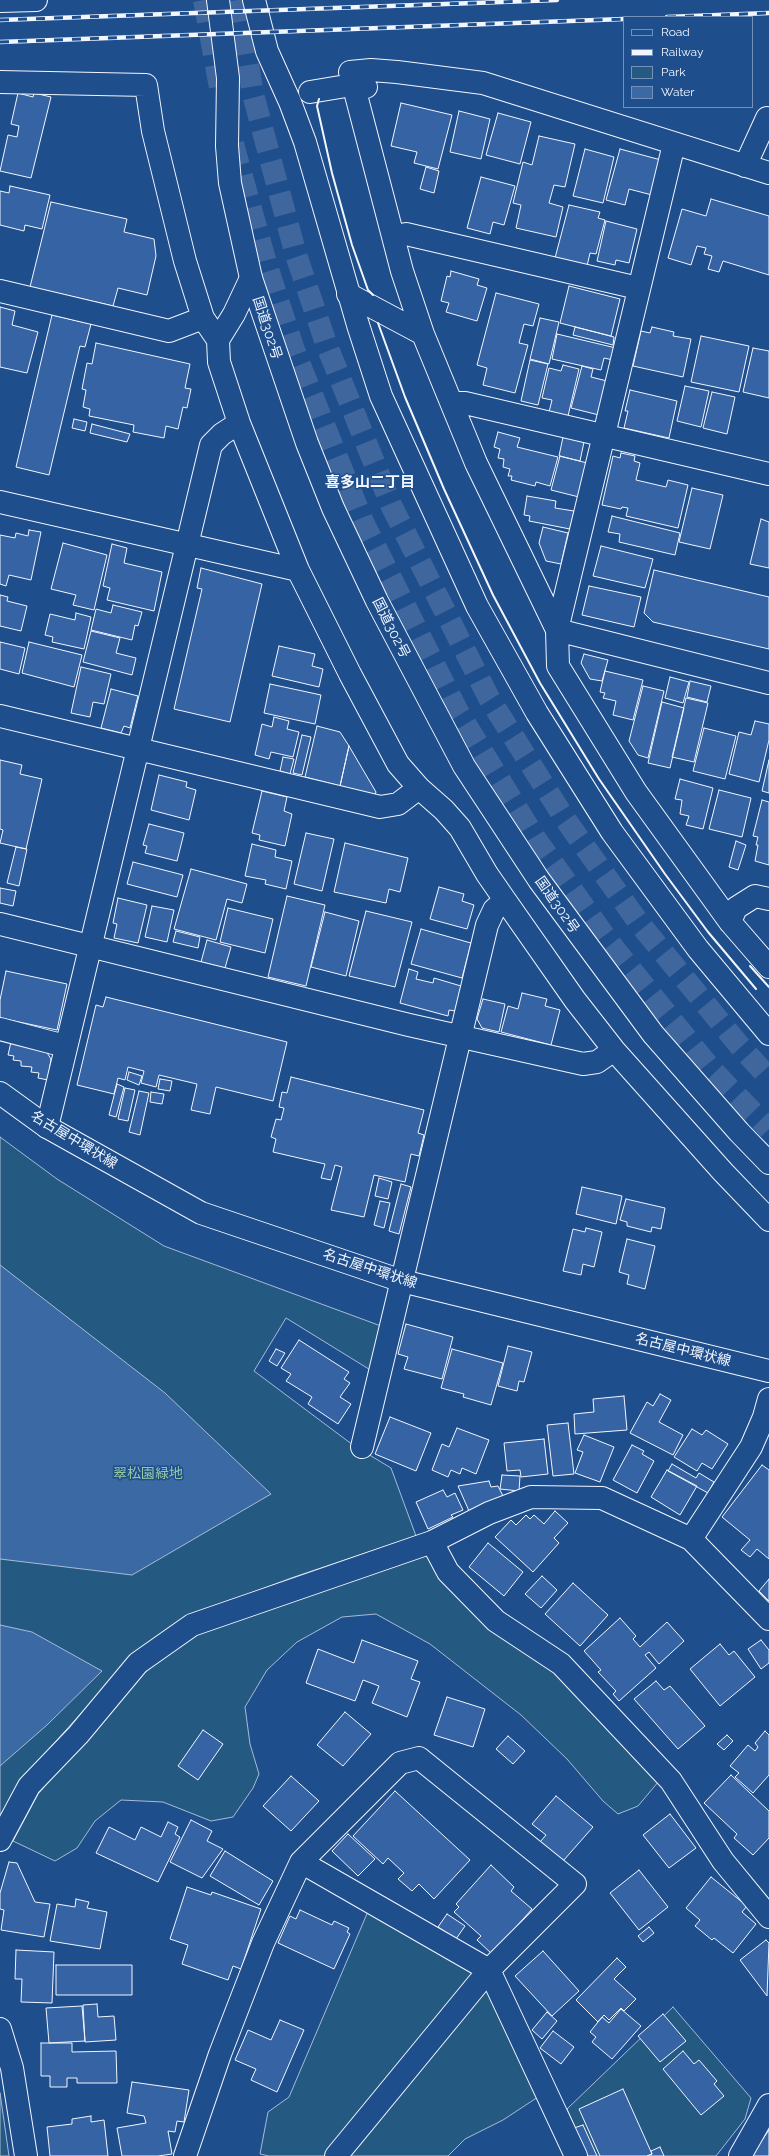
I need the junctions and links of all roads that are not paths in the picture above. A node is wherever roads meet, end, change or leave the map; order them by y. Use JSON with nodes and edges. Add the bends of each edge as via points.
{"nodes":[{"id":1,"x":36,"y":0,"type":"edge"},
{"id":2,"x":218,"y":0,"type":"edge"},
{"id":3,"x":254,"y":0,"type":"edge"},
{"id":4,"x":0,"y":1,"type":"edge"},
{"id":5,"x":0,"y":82,"type":"edge"},
{"id":6,"x":360,"y":86,"type":"junction"},
{"id":7,"x":310,"y":92,"type":"dead end"},
{"id":8,"x":767,"y":118,"type":"dead end"},
{"id":9,"x":674,"y":144,"type":"junction"},
{"id":10,"x":745,"y":166,"type":"junction"},
{"id":11,"x":769,"y":173,"type":"edge"},
{"id":12,"x":393,"y":236,"type":"junction"},
{"id":13,"x":251,"y":278,"type":"junction"},
{"id":14,"x":638,"y":288,"type":"junction"},
{"id":15,"x":0,"y":291,"type":"edge"},
{"id":16,"x":348,"y":294,"type":"junction"},
{"id":17,"x":203,"y":318,"type":"junction"},
{"id":18,"x":423,"y":334,"type":"junction"},
{"id":19,"x":218,"y":340,"type":"junction"},
{"id":20,"x":452,"y":403,"type":"junction"},
{"id":21,"x":239,"y":423,"type":"junction"},
{"id":22,"x":605,"y":434,"type":"junction"},
{"id":23,"x":769,"y":474,"type":"edge"},
{"id":24,"x":0,"y":502,"type":"edge"},
{"id":25,"x":187,"y":546,"type":"junction"},
{"id":26,"x":298,"y":570,"type":"junction"},
{"id":27,"x":557,"y":630,"type":"junction"},
{"id":28,"x":769,"y":683,"type":"edge"},
{"id":29,"x":0,"y":716,"type":"edge"},
{"id":30,"x":139,"y":749,"type":"junction"},
{"id":31,"x":419,"y":788,"type":"junction"},
{"id":32,"x":769,"y":899,"type":"edge"},
{"id":33,"x":505,"y":900,"type":"junction"},
{"id":34,"x":730,"y":922,"type":"junction"},
{"id":35,"x":0,"y":924,"type":"edge"},
{"id":36,"x":92,"y":948,"type":"junction"},
{"id":37,"x":769,"y":967,"type":"edge"},
{"id":38,"x":0,"y":1029,"type":"edge"},
{"id":39,"x":769,"y":1034,"type":"edge"},
{"id":40,"x":460,"y":1035,"type":"junction"},
{"id":41,"x":66,"y":1046,"type":"junction"},
{"id":42,"x":614,"y":1050,"type":"junction"},
{"id":43,"x":0,"y":1092,"type":"edge"},
{"id":44,"x":47,"y":1127,"type":"junction"},
{"id":45,"x":769,"y":1163,"type":"edge"},
{"id":46,"x":769,"y":1220,"type":"edge"},
{"id":47,"x":402,"y":1281,"type":"junction"},
{"id":48,"x":769,"y":1371,"type":"edge"},
{"id":49,"x":769,"y":1399,"type":"edge"},
{"id":50,"x":362,"y":1447,"type":"dead end"},
{"id":51,"x":691,"y":1539,"type":"junction"},
{"id":52,"x":432,"y":1542,"type":"junction"},
{"id":53,"x":769,"y":1619,"type":"edge"},
{"id":54,"x":0,"y":1840,"type":"edge"},
{"id":55,"x":301,"y":1862,"type":"junction"},
{"id":56,"x":769,"y":1918,"type":"edge"},
{"id":57,"x":489,"y":1970,"type":"junction"},
{"id":58,"x":0,"y":2029,"type":"edge"},
{"id":59,"x":769,"y":2105,"type":"edge"},
{"id":60,"x":26,"y":2156,"type":"edge"},
{"id":61,"x":185,"y":2156,"type":"edge"},
{"id":62,"x":336,"y":2156,"type":"edge"},
{"id":63,"x":576,"y":2156,"type":"edge"},
{"id":64,"x":740,"y":2156,"type":"edge"}],
"edges":[{"from":1,"to":4,"type":"main road"},
{"from":2,"to":13,"type":"main road","name":"国道302号","via":[[228,78],[227,146],[230,183]]},
{"from":3,"to":16,"type":"main road","via":[[267,51],[305,142]]},
{"from":5,"to":17,"type":"main road","via":[[146,84],[153,131],[170,203]]},
{"from":6,"to":7,"type":"main road"},
{"from":6,"to":9,"type":"main road","via":[[350,72],[371,70],[483,83]]},
{"from":6,"to":12,"type":"main road"},
{"from":8,"to":10,"type":"main road"},
{"from":9,"to":10,"type":"main road"},
{"from":9,"to":14,"type":"main road"},
{"from":10,"to":11,"type":"main road"},
{"from":12,"to":14,"type":"main road","via":[[406,234]]},
{"from":12,"to":18,"type":"main road"},
{"from":13,"to":19,"type":"main road"},
{"from":13,"to":45,"type":"main road","name":"国道302号","via":[[292,404],[333,508],[377,601],[464,766],[539,880],[620,990],[692,1079]]},
{"from":14,"to":22,"type":"main road"},
{"from":15,"to":17,"type":"main road","via":[[170,330]]},
{"from":16,"to":18,"type":"main road"},
{"from":16,"to":39,"type":"main road","via":[[381,396],[476,606],[512,671],[612,832],[698,949]]},
{"from":17,"to":19,"type":"main road"},
{"from":18,"to":20,"type":"main road"},
{"from":19,"to":21,"type":"main road","via":[[218,362]]},
{"from":20,"to":22,"type":"main road","via":[[465,403]]},
{"from":20,"to":27,"type":"main road","via":[[476,464]]},
{"from":21,"to":25,"type":"main road","via":[[211,445]]},
{"from":21,"to":26,"type":"main road"},
{"from":22,"to":23,"type":"main road"},
{"from":22,"to":27,"type":"main road"},
{"from":24,"to":25,"type":"main road"},
{"from":25,"to":26,"type":"main road"},
{"from":25,"to":30,"type":"main road"},
{"from":26,"to":31,"type":"main road","via":[[398,764]]},
{"from":27,"to":28,"type":"main road"},
{"from":27,"to":34,"type":"main road","via":[[558,666],[636,792]]},
{"from":29,"to":30,"type":"main road"},
{"from":30,"to":31,"type":"main road","via":[[380,807],[398,804]]},
{"from":30,"to":36,"type":"main road"},
{"from":31,"to":33,"type":"main road","via":[[460,828]]},
{"from":32,"to":34,"type":"main road","via":[[755,896],[736,908]]},
{"from":33,"to":40,"type":"main road","via":[[494,910],[487,925]]},
{"from":33,"to":42,"type":"main road","via":[[575,1000]]},
{"from":34,"to":37,"type":"main road"},
{"from":35,"to":36,"type":"main road"},
{"from":36,"to":40,"type":"main road","via":[[409,1025]]},
{"from":36,"to":41,"type":"main road"},
{"from":38,"to":41,"type":"main road"},
{"from":40,"to":42,"type":"main road","via":[[583,1064],[597,1062]]},
{"from":40,"to":47,"type":"main road"},
{"from":41,"to":44,"type":"main road"},
{"from":42,"to":46,"type":"main road"},
{"from":43,"to":44,"type":"main road","name":"名古屋中環状線"},
{"from":44,"to":47,"type":"main road","name":"名古屋中環状線","via":[[201,1213]]},
{"from":47,"to":48,"type":"main road","name":"名古屋中環状線"},
{"from":47,"to":50,"type":"main road"},
{"from":49,"to":51,"type":"main road","via":[[751,1447]]},
{"from":51,"to":52,"type":"main road","via":[[602,1498],[531,1497]]},
{"from":51,"to":53,"type":"main road"},
{"from":52,"to":54,"type":"main road","via":[[192,1625],[138,1663],[78,1735],[29,1786]]},
{"from":52,"to":56,"type":"main road","via":[[448,1572],[496,1621],[562,1664],[671,1781],[723,1861]]},
{"from":55,"to":57,"type":"main road"},
{"from":55,"to":57,"type":"main road","via":[[400,1763],[419,1758],[574,1884]]},
{"from":55,"to":61,"type":"main road","via":[[243,1995]]},
{"from":57,"to":62,"type":"main road"},
{"from":57,"to":63,"type":"main road"},
{"from":58,"to":60,"type":"main road","via":[[12,2068]]},
{"from":59,"to":64,"type":"main road"}]}
